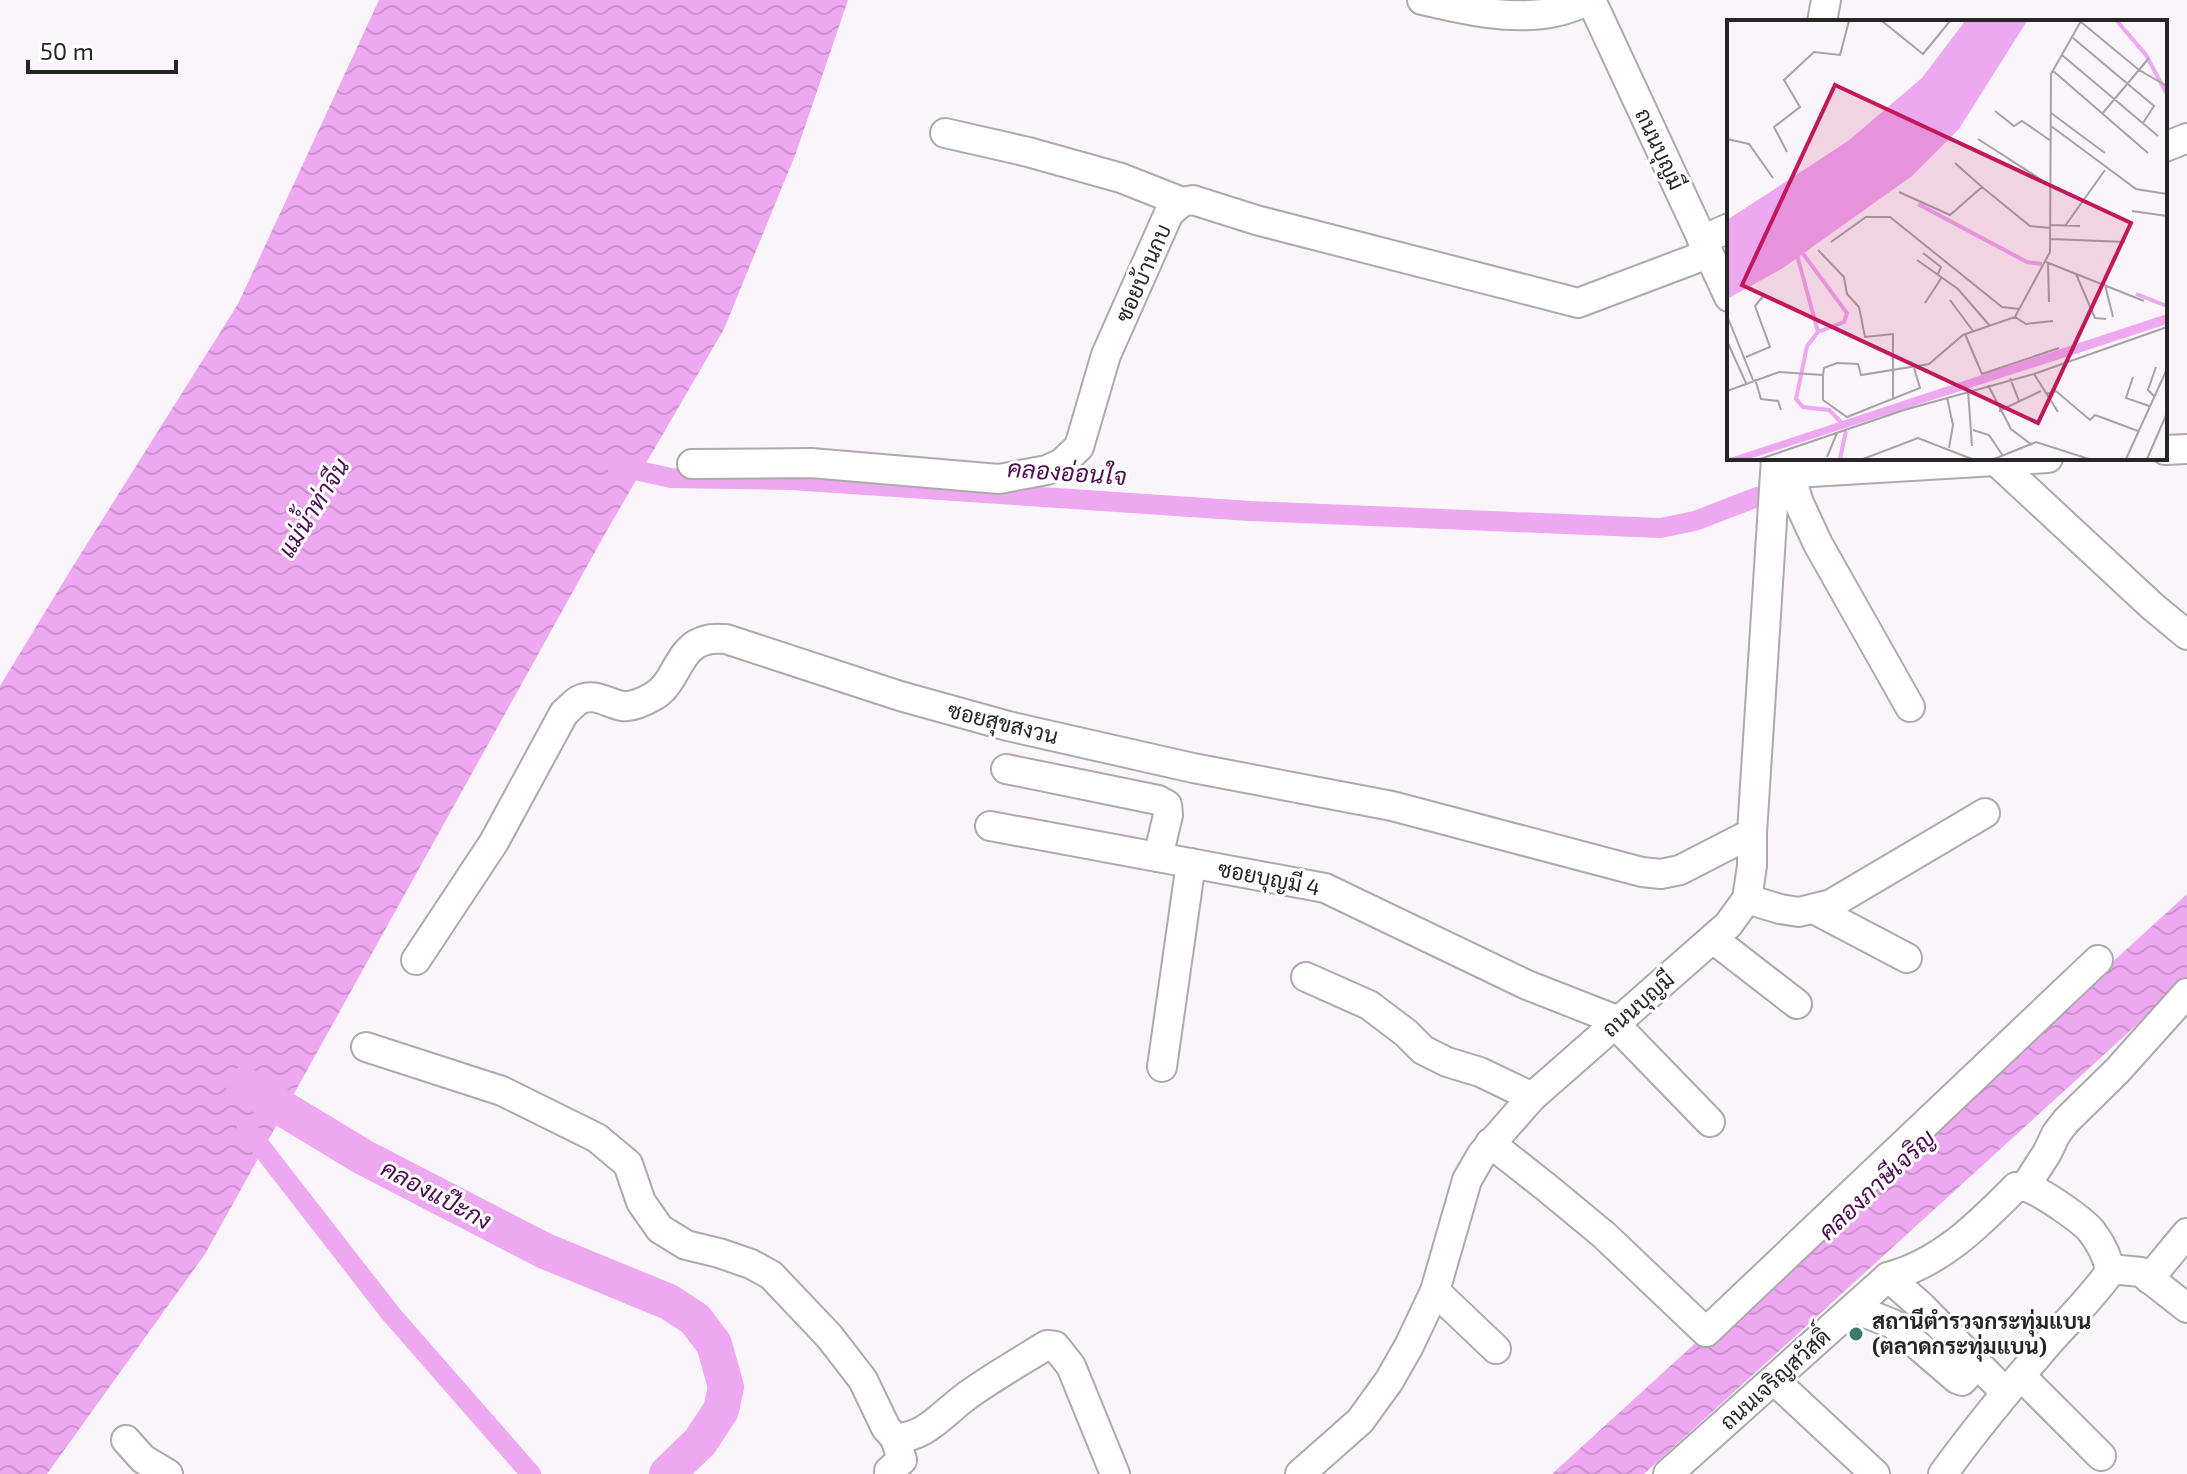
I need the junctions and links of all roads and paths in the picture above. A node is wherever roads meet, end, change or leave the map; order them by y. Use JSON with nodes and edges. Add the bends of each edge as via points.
{"nodes":[{"id":1,"x":1422,"y":0,"type":"edge"},
{"id":2,"x":1591,"y":0,"type":"edge"},
{"id":3,"x":1826,"y":0,"type":"edge"},
{"id":4,"x":1822,"y":20,"type":"edge"},
{"id":5,"x":945,"y":133,"type":"dead end"},
{"id":6,"x":2187,"y":138,"type":"edge"},
{"id":7,"x":2167,"y":146,"type":"edge"},
{"id":8,"x":1182,"y":202,"type":"junction"},
{"id":9,"x":1727,"y":230,"type":"edge"},
{"id":10,"x":1705,"y":247,"type":"junction"},
{"id":11,"x":1727,"y":293,"type":"edge"},
{"id":12,"x":2187,"y":449,"type":"edge"},
{"id":13,"x":2167,"y":450,"type":"edge"},
{"id":14,"x":2013,"y":460,"type":"edge"},
{"id":15,"x":1996,"y":461,"type":"junction"},
{"id":16,"x":692,"y":464,"type":"dead end"},
{"id":17,"x":1781,"y":469,"type":"edge"},
{"id":18,"x":2187,"y":635,"type":"edge"},
{"id":19,"x":1910,"y":707,"type":"dead end"},
{"id":20,"x":1006,"y":769,"type":"dead end"},
{"id":21,"x":1985,"y":813,"type":"dead end"},
{"id":22,"x":990,"y":826,"type":"dead end"},
{"id":23,"x":1752,"y":833,"type":"junction"},
{"id":24,"x":1158,"y":857,"type":"junction"},
{"id":25,"x":1191,"y":863,"type":"junction"},
{"id":26,"x":1747,"y":899,"type":"junction"},
{"id":27,"x":1814,"y":909,"type":"junction"},
{"id":28,"x":1713,"y":939,"type":"junction"},
{"id":29,"x":1907,"y":958,"type":"dead end"},
{"id":30,"x":416,"y":960,"type":"dead end"},
{"id":31,"x":2098,"y":960,"type":"dead end"},
{"id":32,"x":1306,"y":977,"type":"dead end"},
{"id":33,"x":2187,"y":993,"type":"edge"},
{"id":34,"x":1797,"y":1004,"type":"dead end"},
{"id":35,"x":1617,"y":1023,"type":"junction"},
{"id":36,"x":366,"y":1047,"type":"dead end"},
{"id":37,"x":1162,"y":1067,"type":"dead end"},
{"id":38,"x":1532,"y":1097,"type":"junction"},
{"id":39,"x":1710,"y":1122,"type":"dead end"},
{"id":40,"x":1490,"y":1143,"type":"junction"},
{"id":41,"x":2025,"y":1187,"type":"junction"},
{"id":42,"x":2187,"y":1233,"type":"edge"},
{"id":43,"x":2110,"y":1269,"type":"junction"},
{"id":44,"x":1888,"y":1277,"type":"junction"},
{"id":45,"x":2149,"y":1279,"type":"junction"},
{"id":46,"x":1435,"y":1291,"type":"junction"},
{"id":47,"x":1856,"y":1306,"type":"junction"},
{"id":48,"x":2187,"y":1308,"type":"edge"},
{"id":49,"x":1496,"y":1349,"type":"dead end"},
{"id":50,"x":1971,"y":1371,"type":"dead end"},
{"id":51,"x":1774,"y":1380,"type":"junction"},
{"id":52,"x":2014,"y":1384,"type":"junction"},
{"id":53,"x":895,"y":1438,"type":"junction"},
{"id":54,"x":126,"y":1440,"type":"dead end"},
{"id":55,"x":2101,"y":1456,"type":"dead end"},
{"id":56,"x":164,"y":1473,"type":"edge"},
{"id":57,"x":886,"y":1473,"type":"edge"},
{"id":58,"x":1115,"y":1474,"type":"edge"},
{"id":59,"x":1300,"y":1474,"type":"edge"},
{"id":60,"x":1668,"y":1474,"type":"edge"},
{"id":61,"x":1875,"y":1474,"type":"edge"},
{"id":62,"x":1943,"y":1474,"type":"edge"}],
"edges":[{"from":1,"to":2,"type":"street","via":[[1530,16]]},
{"from":2,"to":10,"type":"street","name":"ถนนบุญมี"},
{"from":3,"to":4,"type":"street"},
{"from":5,"to":8,"type":"street","via":[[1121,178]]},
{"from":6,"to":7,"type":"street"},
{"from":8,"to":10,"type":"street","name":"ซอยบ้านกบ","via":[[1193,200],[1578,303]]},
{"from":8,"to":16,"type":"street","name":"ซอยบ้านกบ","via":[[1169,213],[1106,355],[1079,447],[1062,463],[999,479],[811,463]]},
{"from":9,"to":10,"type":"street","name":"ซอยบ้านกบ"},
{"from":10,"to":11,"type":"street","name":"ถนนบุญมี"},
{"from":12,"to":13,"type":"street"},
{"from":14,"to":15,"type":"street"},
{"from":15,"to":17,"type":"street"},
{"from":15,"to":18,"type":"street"},
{"from":17,"to":19,"type":"street"},
{"from":17,"to":23,"type":"street"},
{"from":20,"to":24,"type":"street","via":[[1167,805]]},
{"from":21,"to":27,"type":"street"},
{"from":22,"to":24,"type":"street","name":"ซอยบุญมี 4"},
{"from":23,"to":26,"type":"street"},
{"from":23,"to":30,"type":"street","name":"ซอยสุขสงวน","via":[[1680,870],[1642,872],[1392,806],[1008,726],[726,639],[706,640],[692,646],[654,697],[624,706],[587,697],[564,713],[494,842]]},
{"from":24,"to":25,"type":"street","name":"ซอยบุญมี 4"},
{"from":25,"to":35,"type":"street","name":"ซอยบุญมี 4","via":[[1325,888]]},
{"from":25,"to":37,"type":"street"},
{"from":26,"to":27,"type":"street","via":[[1799,912]]},
{"from":26,"to":28,"type":"street","name":"ถนนบุญมี"},
{"from":27,"to":29,"type":"street"},
{"from":28,"to":34,"type":"street"},
{"from":28,"to":35,"type":"street","name":"ถนนบุญมี"},
{"from":31,"to":40,"type":"street","via":[[1706,1332],[1604,1235]]},
{"from":32,"to":38,"type":"street","via":[[1369,1005],[1423,1050]]},
{"from":33,"to":41,"type":"street","name":"ถนนเจริญสวัสดิ์","via":[[2066,1121]]},
{"from":35,"to":38,"type":"street","name":"ถนนบุญมี"},
{"from":35,"to":39,"type":"street"},
{"from":36,"to":53,"type":"street","via":[[502,1091],[597,1138],[628,1164],[641,1202],[660,1229],[686,1245],[771,1275],[863,1380]]},
{"from":38,"to":40,"type":"street","name":"ถนนบุญมี"},
{"from":40,"to":46,"type":"street","name":"ถนนบุญมี","via":[[1467,1180]]},
{"from":41,"to":43,"type":"street","via":[[2091,1229]]},
{"from":41,"to":44,"type":"street","name":"ถนนเจริญสวัสดิ์","via":[[2016,1187],[1956,1245],[1924,1265]]},
{"from":42,"to":45,"type":"street"},
{"from":43,"to":45,"type":"street","via":[[2141,1272]]},
{"from":43,"to":52,"type":"street"},
{"from":44,"to":47,"type":"street","name":"ถนนเจริญสวัสดิ์"},
{"from":44,"to":52,"type":"street"},
{"from":45,"to":48,"type":"street"},
{"from":46,"to":49,"type":"street"},
{"from":46,"to":59,"type":"street","name":"ถนนบุญมี","via":[[1389,1381],[1360,1421]]},
{"from":47,"to":50,"type":"street","via":[[1893,1324],[1957,1379],[1962,1381]]},
{"from":47,"to":51,"type":"street","name":"ถนนเจริญสวัสดิ์"},
{"from":51,"to":60,"type":"street","name":"ถนนเจริญสวัสดิ์"},
{"from":51,"to":61,"type":"street"},
{"from":52,"to":55,"type":"street"},
{"from":52,"to":62,"type":"street"},
{"from":53,"to":57,"type":"street","via":[[902,1460]]},
{"from":53,"to":58,"type":"street","via":[[930,1427],[967,1395],[1047,1345],[1055,1346],[1071,1366]]},
{"from":54,"to":56,"type":"street"}]}
